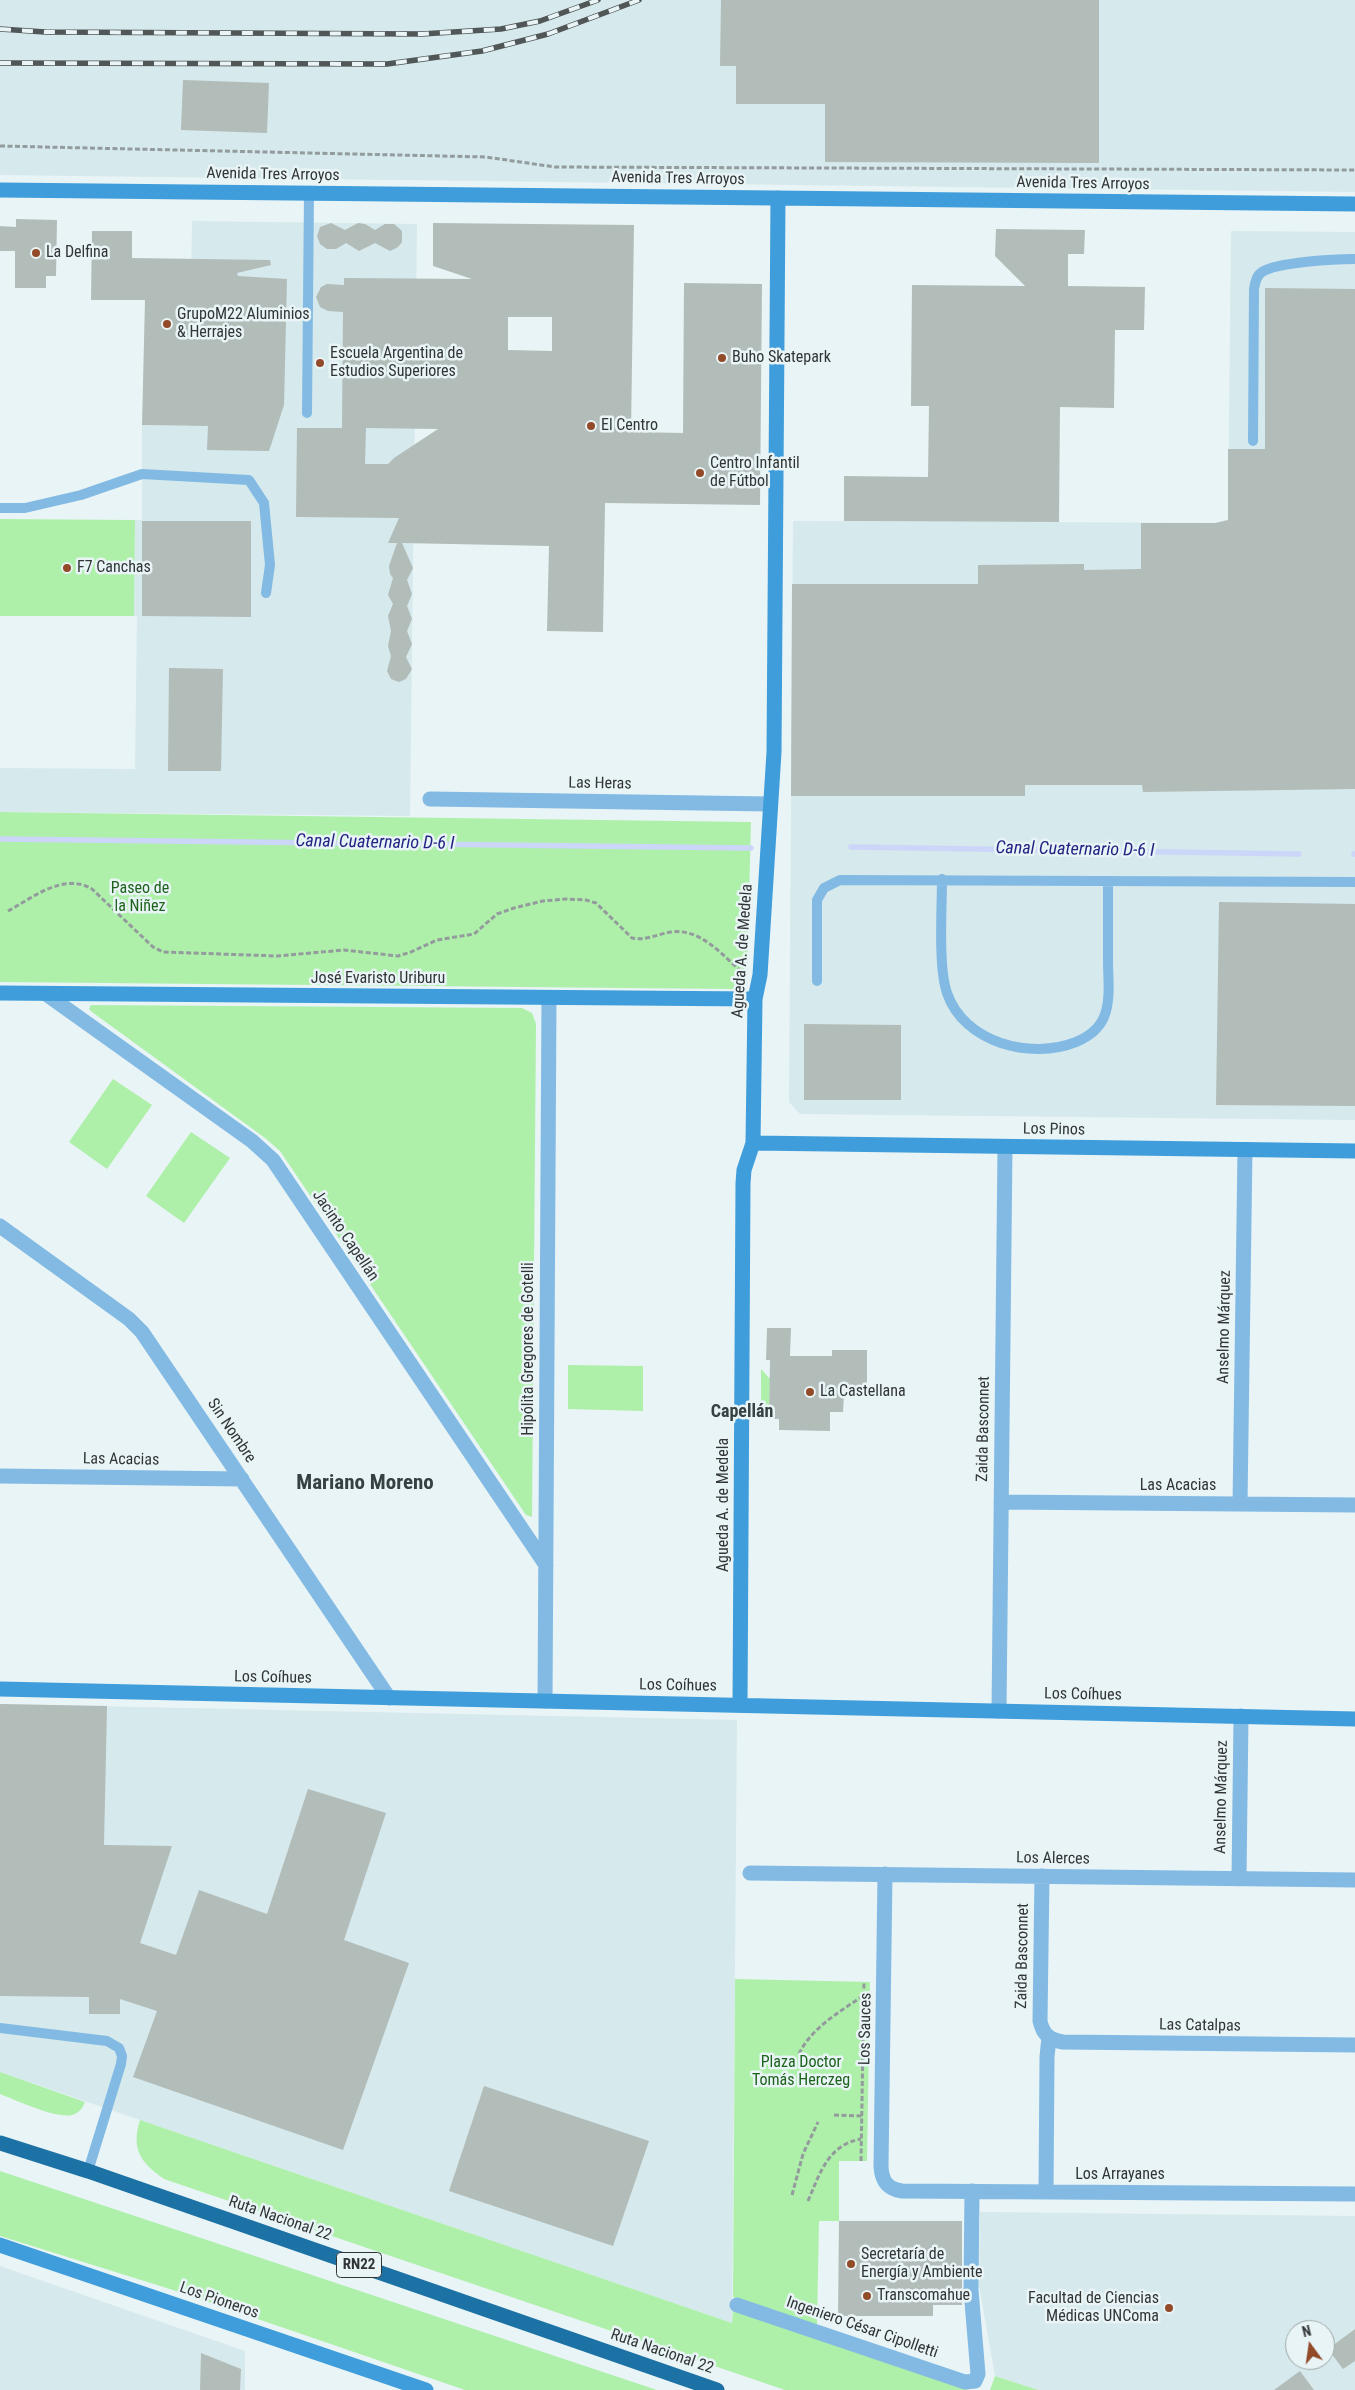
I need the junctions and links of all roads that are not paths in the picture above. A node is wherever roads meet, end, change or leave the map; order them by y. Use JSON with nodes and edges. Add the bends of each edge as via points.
{"nodes":[{"id":1,"x":0,"y":190,"type":"edge"},
{"id":2,"x":309,"y":193,"type":"junction"},
{"id":3,"x":778,"y":198,"type":"junction"},
{"id":4,"x":1355,"y":204,"type":"edge"},
{"id":5,"x":1355,"y":259,"type":"edge"},
{"id":6,"x":306,"y":413,"type":"dead end"},
{"id":7,"x":1253,"y":441,"type":"dead end"},
{"id":8,"x":0,"y":508,"type":"edge"},
{"id":9,"x":266,"y":593,"type":"dead end"},
{"id":10,"x":430,"y":799,"type":"dead end"},
{"id":11,"x":770,"y":804,"type":"junction"},
{"id":12,"x":942,"y":880,"type":"junction"},
{"id":13,"x":1108,"y":881,"type":"junction"},
{"id":14,"x":1355,"y":882,"type":"edge"},
{"id":15,"x":817,"y":981,"type":"dead end"},
{"id":16,"x":0,"y":993,"type":"edge"},
{"id":17,"x":46,"y":994,"type":"junction"},
{"id":18,"x":549,"y":998,"type":"junction"},
{"id":19,"x":755,"y":1000,"type":"junction"},
{"id":20,"x":753,"y":1143,"type":"junction"},
{"id":21,"x":1005,"y":1146,"type":"junction"},
{"id":22,"x":1245,"y":1150,"type":"junction"},
{"id":23,"x":1355,"y":1151,"type":"edge"},
{"id":24,"x":0,"y":1226,"type":"edge"},
{"id":25,"x":0,"y":1476,"type":"edge"},
{"id":26,"x":242,"y":1479,"type":"junction"},
{"id":27,"x":1001,"y":1502,"type":"junction"},
{"id":28,"x":1240,"y":1504,"type":"junction"},
{"id":29,"x":1355,"y":1505,"type":"edge"},
{"id":30,"x":546,"y":1565,"type":"junction"},
{"id":31,"x":0,"y":1689,"type":"edge"},
{"id":32,"x":389,"y":1698,"type":"junction"},
{"id":33,"x":545,"y":1701,"type":"junction"},
{"id":34,"x":740,"y":1705,"type":"junction"},
{"id":35,"x":998,"y":1711,"type":"junction"},
{"id":36,"x":1241,"y":1716,"type":"junction"},
{"id":37,"x":1355,"y":1719,"type":"edge"},
{"id":38,"x":750,"y":1872,"type":"dead end"},
{"id":39,"x":885,"y":1874,"type":"junction"},
{"id":40,"x":1042,"y":1876,"type":"junction"},
{"id":41,"x":1239,"y":1879,"type":"junction"},
{"id":42,"x":1355,"y":1880,"type":"edge"},
{"id":43,"x":0,"y":2028,"type":"edge"},
{"id":44,"x":1049,"y":2037,"type":"junction"},
{"id":45,"x":1355,"y":2045,"type":"edge"},
{"id":46,"x":0,"y":2142,"type":"edge"},
{"id":47,"x":88,"y":2171,"type":"junction"},
{"id":48,"x":886,"y":2184,"type":"joint"},
{"id":49,"x":972,"y":2191,"type":"junction"},
{"id":50,"x":1050,"y":2192,"type":"junction"},
{"id":51,"x":1355,"y":2194,"type":"edge"},
{"id":52,"x":0,"y":2245,"type":"edge"},
{"id":53,"x":738,"y":2304,"type":"dead end"},
{"id":54,"x":426,"y":2390,"type":"edge"},
{"id":55,"x":717,"y":2390,"type":"edge"}],
"edges":[{"from":1,"to":2,"type":"street","name":"Avenida Tres Arroyos"},
{"from":2,"to":3,"type":"street","name":"Avenida Tres Arroyos"},
{"from":2,"to":6,"type":"lane"},
{"from":3,"to":4,"type":"street","name":"Avenida Tres Arroyos"},
{"from":3,"to":11,"type":"street","name":"Agueda A. de Medela","via":[[774,752]]},
{"from":5,"to":7,"type":"lane","via":[[1274,268],[1256,279]]},
{"from":8,"to":9,"type":"lane","via":[[25,508],[81,495],[142,474],[249,480],[264,503],[270,565]]},
{"from":10,"to":11,"type":"street","name":"Las Heras"},
{"from":11,"to":19,"type":"street","name":"Agueda A. de Medela","via":[[760,975]]},
{"from":12,"to":13,"type":"lane"},
{"from":12,"to":13,"type":"lane","via":[[943,970],[952,1005],[984,1036],[1014,1047],[1045,1049],[1086,1037],[1104,1018],[1108,994]]},
{"from":12,"to":15,"type":"lane","via":[[848,879],[829,884],[820,894],[816,906]]},
{"from":13,"to":14,"type":"lane"},
{"from":16,"to":17,"type":"street","name":"José Evaristo Uriburu"},
{"from":17,"to":18,"type":"street","name":"José Evaristo Uriburu"},
{"from":17,"to":30,"type":"street","name":"Jacinto Capellán","via":[[252,1141],[273,1160]]},
{"from":18,"to":19,"type":"street","name":"José Evaristo Uriburu"},
{"from":18,"to":30,"type":"street","name":"Hipólita Gregores de Gotelli"},
{"from":19,"to":20,"type":"street","name":"Agueda A. de Medela"},
{"from":20,"to":21,"type":"street","name":"Los Pinos"},
{"from":20,"to":34,"type":"street","name":"Agueda A. de Medela","via":[[743,1183]]},
{"from":21,"to":22,"type":"street","name":"Los Pinos"},
{"from":21,"to":27,"type":"street","name":"Zaida Basconnet"},
{"from":22,"to":23,"type":"street","name":"Los Pinos"},
{"from":22,"to":28,"type":"street","name":"Anselmo Márquez"},
{"from":24,"to":26,"type":"street","name":"Sin Nombre","via":[[136,1325]]},
{"from":25,"to":26,"type":"street","name":"Las Acacias"},
{"from":26,"to":32,"type":"street","name":"Sin Nombre"},
{"from":27,"to":28,"type":"street","name":"Las Acacias"},
{"from":27,"to":35,"type":"street","name":"Zaida Basconnet"},
{"from":28,"to":29,"type":"street","name":"Las Acacias"},
{"from":30,"to":33,"type":"street","name":"Hipólita Gregores de Gotelli"},
{"from":31,"to":32,"type":"street","name":"Los Coíhues"},
{"from":32,"to":33,"type":"street","name":"Los Coíhues"},
{"from":33,"to":34,"type":"street","name":"Los Coíhues"},
{"from":34,"to":35,"type":"street","name":"Los Coíhues"},
{"from":35,"to":36,"type":"street","name":"Los Coíhues"},
{"from":36,"to":37,"type":"street","name":"Los Coíhues"},
{"from":36,"to":41,"type":"street","name":"Anselmo Márquez"},
{"from":38,"to":39,"type":"street","name":"Los Alerces"},
{"from":39,"to":40,"type":"street","name":"Los Alerces"},
{"from":39,"to":48,"type":"street","name":"Los Sauces","via":[[881,2166]]},
{"from":40,"to":41,"type":"street","name":"Los Alerces"},
{"from":40,"to":44,"type":"street","name":"Zaida Basconnet","via":[[1040,2017],[1041,2026]]},
{"from":41,"to":42,"type":"street","name":"Los Alerces"},
{"from":43,"to":47,"type":"lane","via":[[107,2041],[120,2048],[121,2064]]},
{"from":44,"to":45,"type":"street","name":"Las Catalpas","via":[[1063,2042]]},
{"from":44,"to":50,"type":"street","name":"Zaida Basconnet"},
{"from":46,"to":47,"type":"highway","name":"Ruta Nacional 22","number":"RN22"},
{"from":47,"to":55,"type":"highway","name":"Ruta Nacional 22","number":"RN22"},
{"from":48,"to":49,"type":"street","name":"Los Arrayanes","via":[[898,2190]]},
{"from":49,"to":50,"type":"street","name":"Los Arrayanes"},
{"from":49,"to":53,"type":"street","name":"Ingeniero César Cipolletti","via":[[971,2295],[978,2374],[974,2382],[965,2382]]},
{"from":50,"to":51,"type":"street","name":"Los Arrayanes"},
{"from":52,"to":54,"type":"street","name":"Los Pioneros"}]}
